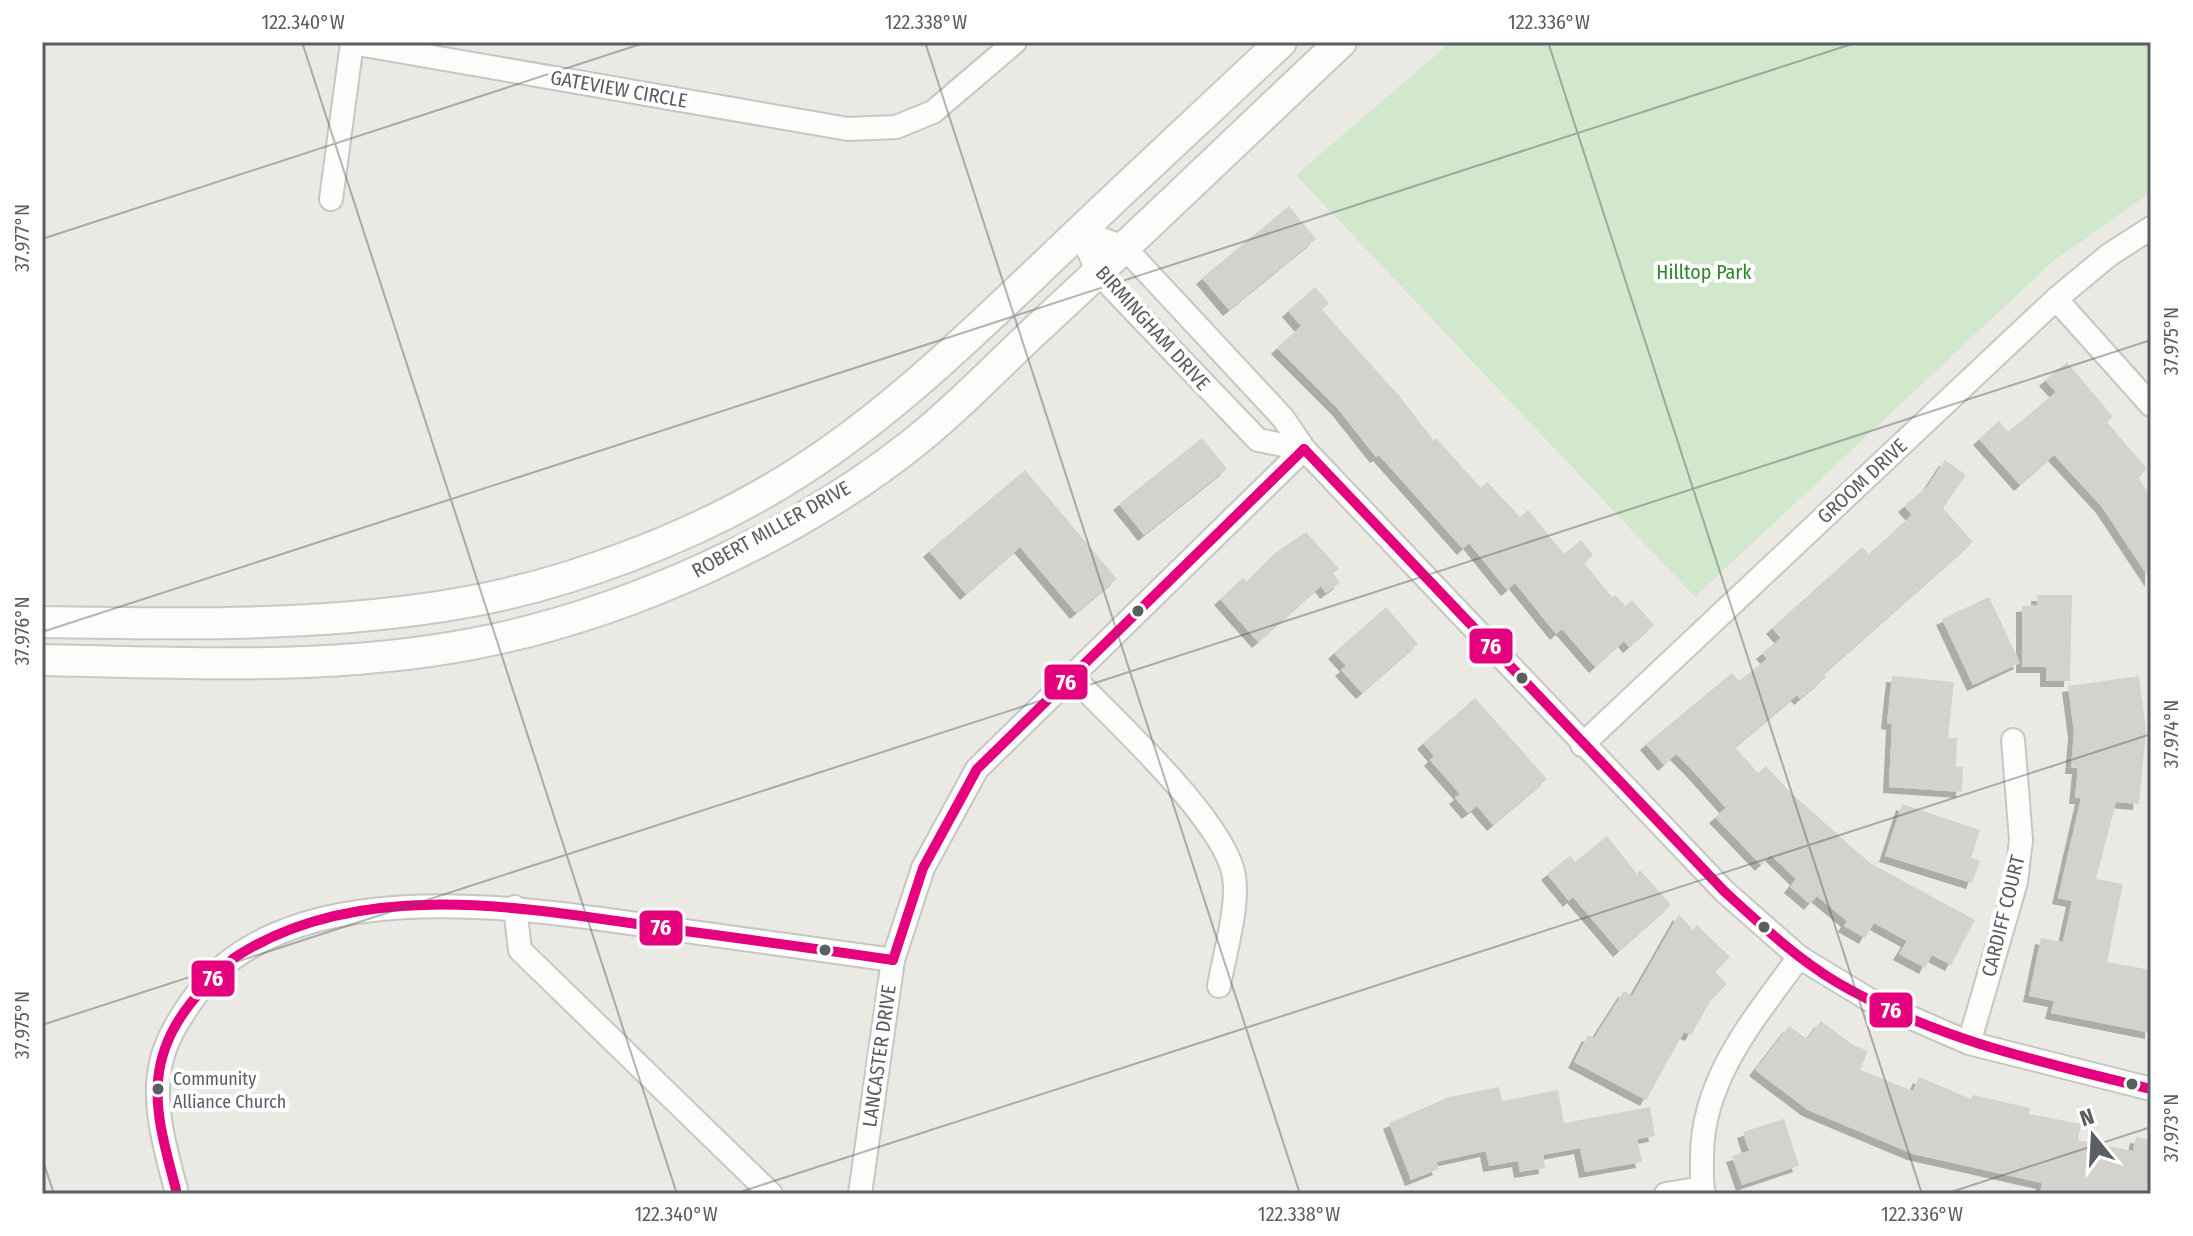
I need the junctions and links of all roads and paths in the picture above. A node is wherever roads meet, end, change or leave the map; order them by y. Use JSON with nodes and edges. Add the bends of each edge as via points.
{"nodes":[{"id":1,"x":1015,"y":42,"type":"edge"},
{"id":2,"x":1281,"y":42,"type":"edge"},
{"id":3,"x":1341,"y":42,"type":"edge"},
{"id":4,"x":331,"y":199,"type":"dead end"},
{"id":5,"x":2151,"y":228,"type":"edge"},
{"id":6,"x":1080,"y":231,"type":"junction"},
{"id":7,"x":1124,"y":247,"type":"junction"},
{"id":8,"x":1098,"y":273,"type":"junction"},
{"id":9,"x":2056,"y":299,"type":"junction"},
{"id":10,"x":2151,"y":405,"type":"edge"},
{"id":11,"x":1304,"y":449,"type":"junction"},
{"id":12,"x":42,"y":622,"type":"edge"},
{"id":13,"x":42,"y":660,"type":"edge"},
{"id":14,"x":1072,"y":676,"type":"junction"},
{"id":15,"x":2013,"y":740,"type":"dead end"},
{"id":16,"x":1582,"y":745,"type":"junction"},
{"id":17,"x":515,"y":907,"type":"junction"},
{"id":18,"x":1799,"y":957,"type":"junction"},
{"id":19,"x":893,"y":960,"type":"junction"},
{"id":20,"x":1219,"y":986,"type":"dead end"},
{"id":21,"x":1969,"y":1043,"type":"junction"},
{"id":22,"x":2151,"y":1089,"type":"edge"},
{"id":23,"x":1703,"y":1191,"type":"edge"},
{"id":24,"x":177,"y":1194,"type":"edge"},
{"id":25,"x":771,"y":1194,"type":"edge"},
{"id":26,"x":860,"y":1194,"type":"edge"},
{"id":27,"x":1666,"y":1194,"type":"edge"}],
"edges":[{"from":1,"to":4,"type":"street","name":"GATEVIEW CIRCLE","via":[[933,112],[896,127],[848,129],[352,43]]},
{"from":2,"to":6,"type":"main road","name":"ROBERT MILLER DRIVE"},
{"from":3,"to":7,"type":"main road","name":"ROBERT MILLER DRIVE"},
{"from":5,"to":9,"type":"street","name":"GROOM DRIVE"},
{"from":6,"to":7,"type":"street","name":"BIRMINGHAM DRIVE"},
{"from":6,"to":8,"type":"street","name":"BIRMINGHAM DRIVE"},
{"from":6,"to":12,"type":"main road","name":"ROBERT MILLER DRIVE","via":[[917,387],[798,473],[714,519],[604,564],[448,606],[361,618],[259,624]]},
{"from":7,"to":8,"type":"main road","name":"ROBERT MILLER DRIVE"},
{"from":7,"to":11,"type":"street","name":"BIRMINGHAM DRIVE","via":[[1283,418]]},
{"from":8,"to":11,"type":"street","name":"BIRMINGHAM DRIVE","via":[[1258,440]]},
{"from":8,"to":13,"type":"main road","name":"ROBERT MILLER DRIVE","via":[[916,441],[819,507],[738,552],[629,600],[538,629],[369,660]]},
{"from":9,"to":10,"type":"street"},
{"from":9,"to":16,"type":"street","name":"GROOM DRIVE"},
{"from":11,"to":14,"type":"street","name":"LANCASTER DRIVE"},
{"from":11,"to":16,"type":"street","name":"BIRMINGHAM DRIVE"},
{"from":14,"to":19,"type":"street","name":"LANCASTER DRIVE","via":[[977,769],[923,868]]},
{"from":14,"to":20,"type":"street","via":[[1208,821],[1230,858],[1235,880]]},
{"from":15,"to":21,"type":"street","name":"CARDIFF COURT","via":[[2021,840],[2016,882]]},
{"from":16,"to":18,"type":"street","name":"BIRMINGHAM DRIVE","via":[[1724,891]]},
{"from":17,"to":19,"type":"street"},
{"from":17,"to":24,"type":"street","via":[[350,915],[283,929],[234,954],[176,1023],[160,1063],[160,1115]]},
{"from":17,"to":25,"type":"street","via":[[520,950]]},
{"from":18,"to":21,"type":"street","name":"BIRMINGHAM DRIVE","via":[[1868,999]]},
{"from":18,"to":23,"type":"street","via":[[1719,1076],[1702,1127]]},
{"from":19,"to":26,"type":"street","name":"LANCASTER DRIVE"},
{"from":21,"to":22,"type":"street","name":"BIRMINGHAM DRIVE"},
{"from":23,"to":27,"type":"street"}]}
